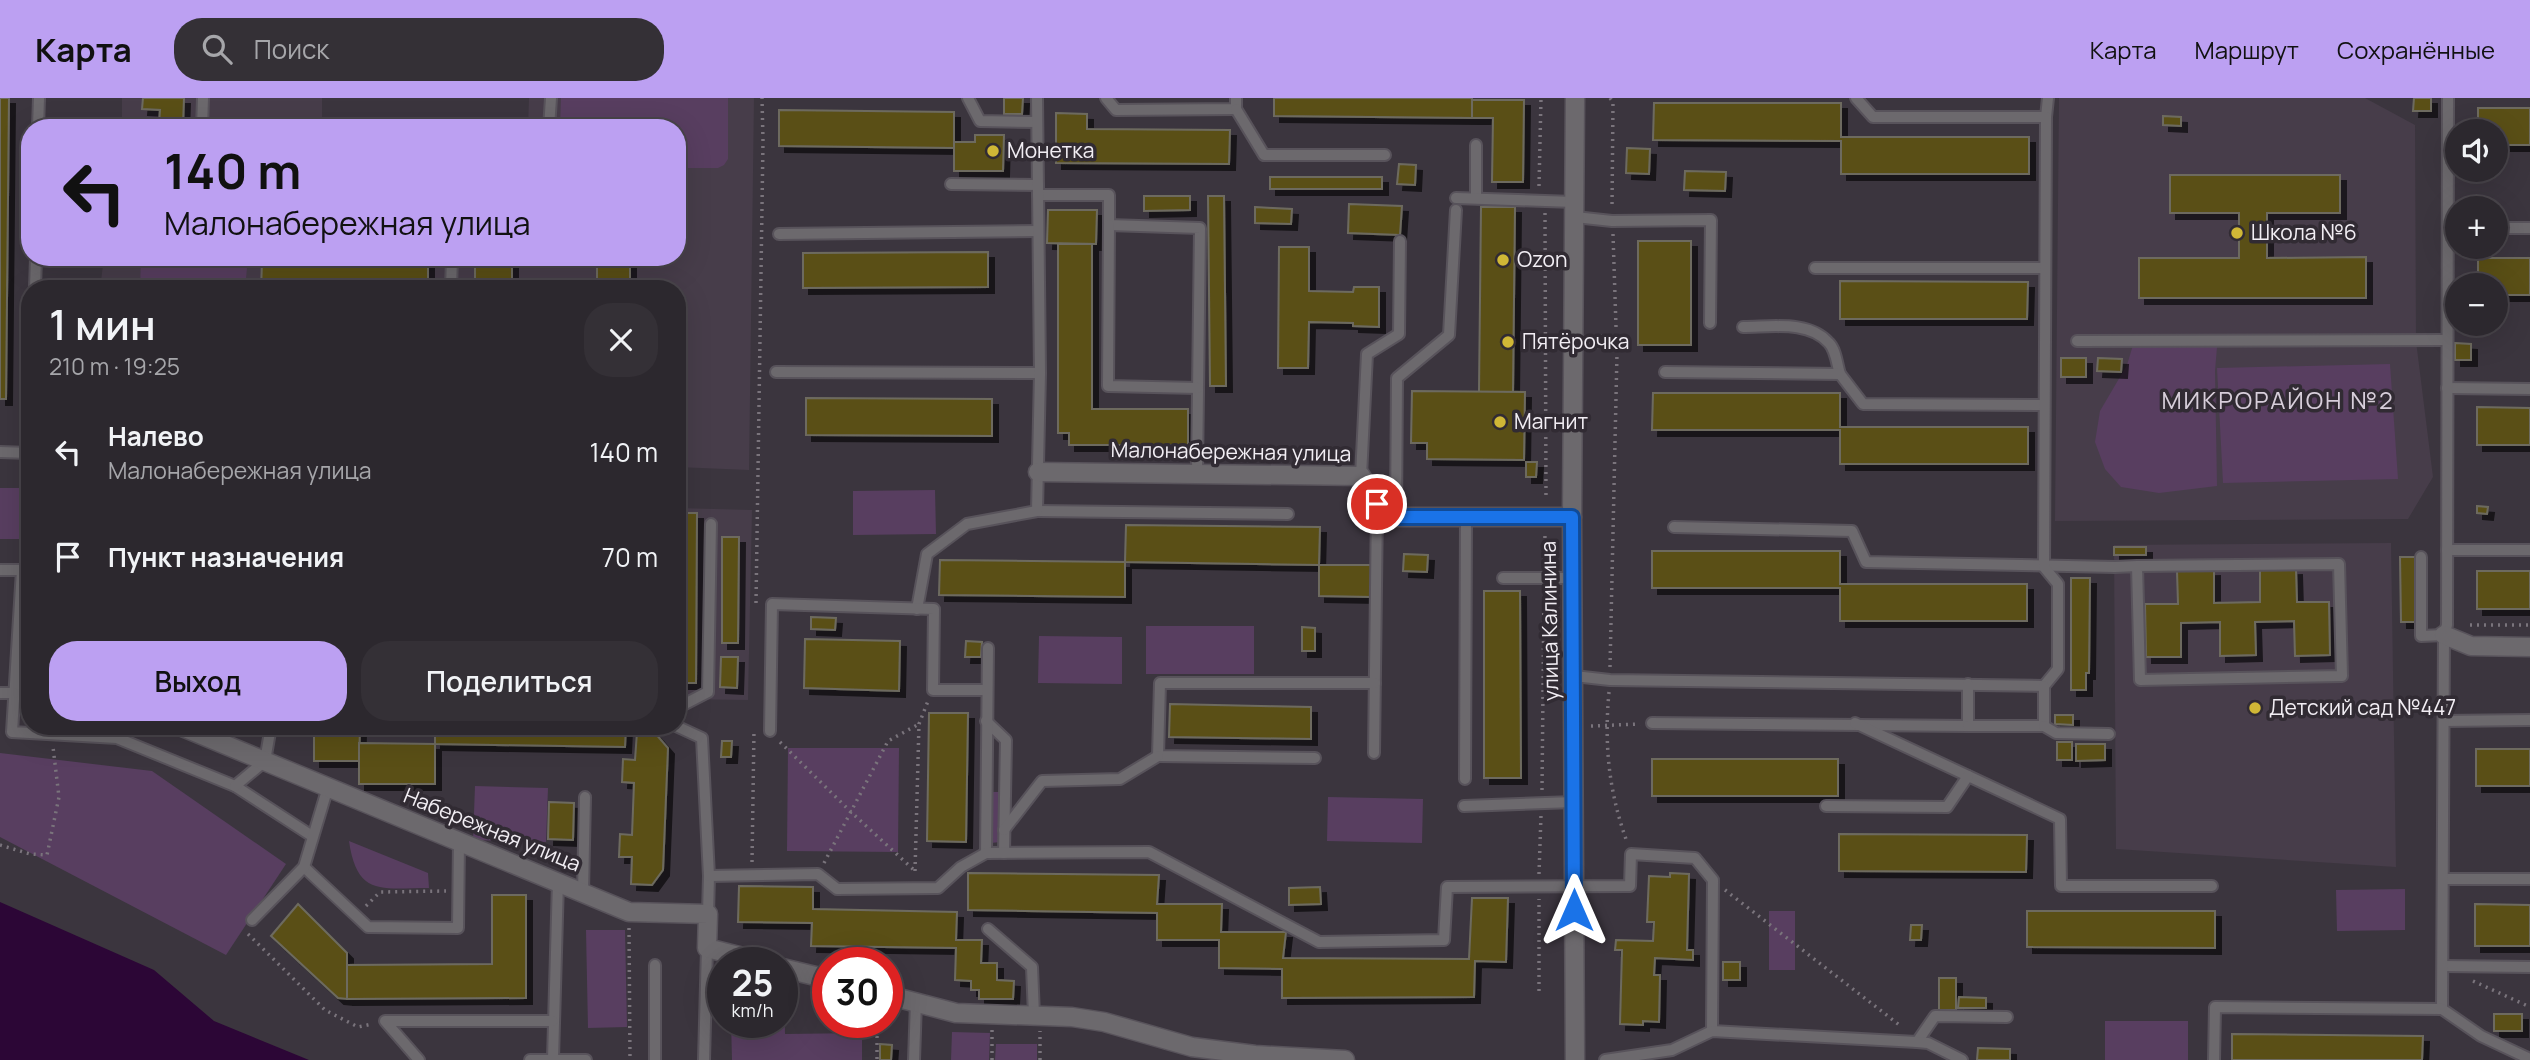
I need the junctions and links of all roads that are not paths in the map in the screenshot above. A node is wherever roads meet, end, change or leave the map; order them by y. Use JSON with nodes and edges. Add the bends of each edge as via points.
{"nodes":[{"id":1,"x":39,"y":98,"type":"edge"},
{"id":2,"x":203,"y":98,"type":"edge"},
{"id":3,"x":551,"y":98,"type":"edge"},
{"id":4,"x":968,"y":98,"type":"edge"},
{"id":5,"x":1037,"y":98,"type":"edge"},
{"id":6,"x":1106,"y":98,"type":"edge"},
{"id":7,"x":1575,"y":98,"type":"edge"},
{"id":8,"x":1856,"y":98,"type":"edge"},
{"id":9,"x":2048,"y":98,"type":"edge"},
{"id":10,"x":2448,"y":98,"type":"edge"},
{"id":11,"x":1236,"y":103,"type":"edge"},
{"id":12,"x":2046,"y":117,"type":"junction"},
{"id":13,"x":38,"y":119,"type":"edge"},
{"id":14,"x":202,"y":119,"type":"edge"},
{"id":15,"x":550,"y":119,"type":"edge"},
{"id":16,"x":1037,"y":122,"type":"junction"},
{"id":17,"x":1476,"y":145,"type":"dead end"},
{"id":18,"x":1385,"y":155,"type":"dead end"},
{"id":19,"x":951,"y":184,"type":"dead end"},
{"id":20,"x":1038,"y":190,"type":"junction"},
{"id":21,"x":2451,"y":196,"type":"edge"},
{"id":22,"x":1476,"y":197,"type":"junction"},
{"id":23,"x":1574,"y":210,"type":"junction"},
{"id":24,"x":1109,"y":225,"type":"junction"},
{"id":25,"x":2508,"y":228,"type":"edge"},
{"id":26,"x":2530,"y":228,"type":"edge"},
{"id":27,"x":1038,"y":231,"type":"junction"},
{"id":28,"x":779,"y":234,"type":"dead end"},
{"id":29,"x":1400,"y":241,"type":"dead end"},
{"id":30,"x":2450,"y":259,"type":"edge"},
{"id":31,"x":1815,"y":268,"type":"dead end"},
{"id":32,"x":2044,"y":268,"type":"junction"},
{"id":33,"x":1710,"y":323,"type":"dead end"},
{"id":34,"x":1744,"y":327,"type":"dead end"},
{"id":35,"x":2446,"y":340,"type":"junction"},
{"id":36,"x":1617,"y":341,"type":"road end"},
{"id":37,"x":2077,"y":341,"type":"dead end"},
{"id":38,"x":1574,"y":342,"type":"junction"},
{"id":39,"x":776,"y":372,"type":"dead end"},
{"id":40,"x":1665,"y":372,"type":"dead end"},
{"id":41,"x":1040,"y":373,"type":"junction"},
{"id":42,"x":1840,"y":374,"type":"junction"},
{"id":43,"x":1198,"y":388,"type":"junction"},
{"id":44,"x":2447,"y":388,"type":"junction"},
{"id":45,"x":2530,"y":389,"type":"edge"},
{"id":46,"x":2044,"y":405,"type":"junction"},
{"id":47,"x":0,"y":452,"type":"edge"},
{"id":48,"x":21,"y":453,"type":"edge"},
{"id":49,"x":1038,"y":472,"type":"junction"},
{"id":50,"x":1197,"y":473,"type":"junction"},
{"id":51,"x":1361,"y":476,"type":"junction"},
{"id":52,"x":1377,"y":504,"type":"junction"},
{"id":53,"x":1037,"y":511,"type":"junction"},
{"id":54,"x":1288,"y":514,"type":"dead end"},
{"id":55,"x":1396,"y":517,"type":"junction"},
{"id":56,"x":1466,"y":517,"type":"junction"},
{"id":57,"x":1572,"y":517,"type":"junction"},
{"id":58,"x":711,"y":524,"type":"dead end"},
{"id":59,"x":1674,"y":527,"type":"dead end"},
{"id":60,"x":2447,"y":550,"type":"junction"},
{"id":61,"x":2530,"y":550,"type":"edge"},
{"id":62,"x":2421,"y":557,"type":"dead end"},
{"id":63,"x":2137,"y":566,"type":"junction"},
{"id":64,"x":2044,"y":567,"type":"junction"},
{"id":65,"x":0,"y":570,"type":"edge"},
{"id":66,"x":21,"y":570,"type":"edge"},
{"id":67,"x":1503,"y":578,"type":"dead end"},
{"id":68,"x":1572,"y":578,"type":"junction"},
{"id":69,"x":21,"y":588,"type":"edge"},
{"id":70,"x":917,"y":608,"type":"junction"},
{"id":71,"x":2446,"y":630,"type":"junction"},
{"id":72,"x":2530,"y":647,"type":"edge"},
{"id":73,"x":988,"y":648,"type":"dead end"},
{"id":74,"x":1574,"y":676,"type":"junction"},
{"id":75,"x":1375,"y":683,"type":"junction"},
{"id":76,"x":1968,"y":684,"type":"junction"},
{"id":77,"x":2044,"y":686,"type":"junction"},
{"id":78,"x":986,"y":690,"type":"junction"},
{"id":79,"x":0,"y":693,"type":"edge"},
{"id":80,"x":15,"y":693,"type":"junction"},
{"id":81,"x":686,"y":703,"type":"edge"},
{"id":82,"x":986,"y":720,"type":"junction"},
{"id":83,"x":2530,"y":720,"type":"edge"},
{"id":84,"x":2444,"y":721,"type":"junction"},
{"id":85,"x":1652,"y":723,"type":"road end"},
{"id":86,"x":1855,"y":723,"type":"junction"},
{"id":87,"x":1968,"y":726,"type":"junction"},
{"id":88,"x":2044,"y":726,"type":"junction"},
{"id":89,"x":686,"y":731,"type":"edge"},
{"id":90,"x":770,"y":731,"type":"road end"},
{"id":91,"x":0,"y":732,"type":"edge"},
{"id":92,"x":12,"y":732,"type":"junction"},
{"id":93,"x":21,"y":733,"type":"edge"},
{"id":94,"x":2109,"y":734,"type":"dead end"},
{"id":95,"x":110,"y":735,"type":"edge"},
{"id":96,"x":202,"y":735,"type":"edge"},
{"id":97,"x":269,"y":735,"type":"edge"},
{"id":98,"x":1374,"y":753,"type":"dead end"},
{"id":99,"x":1158,"y":756,"type":"junction"},
{"id":100,"x":1315,"y":758,"type":"dead end"},
{"id":101,"x":265,"y":761,"type":"junction"},
{"id":102,"x":1968,"y":776,"type":"junction"},
{"id":103,"x":1465,"y":779,"type":"dead end"},
{"id":104,"x":235,"y":786,"type":"junction"},
{"id":105,"x":328,"y":787,"type":"junction"},
{"id":106,"x":585,"y":797,"type":"dead end"},
{"id":107,"x":1574,"y":803,"type":"junction"},
{"id":108,"x":1464,"y":806,"type":"dead end"},
{"id":109,"x":1826,"y":806,"type":"dead end"},
{"id":110,"x":1004,"y":830,"type":"junction"},
{"id":111,"x":313,"y":836,"type":"junction"},
{"id":112,"x":459,"y":841,"type":"junction"},
{"id":113,"x":986,"y":853,"type":"junction"},
{"id":114,"x":1004,"y":853,"type":"junction"},
{"id":115,"x":304,"y":867,"type":"junction"},
{"id":116,"x":709,"y":876,"type":"junction"},
{"id":117,"x":2443,"y":879,"type":"junction"},
{"id":118,"x":2530,"y":879,"type":"edge"},
{"id":119,"x":558,"y":881,"type":"junction"},
{"id":120,"x":1574,"y":885,"type":"junction"},
{"id":121,"x":2212,"y":886,"type":"dead end"},
{"id":122,"x":583,"y":892,"type":"junction"},
{"id":123,"x":708,"y":914,"type":"junction"},
{"id":124,"x":252,"y":920,"type":"road end"},
{"id":125,"x":988,"y":929,"type":"dead end"},
{"id":126,"x":708,"y":947,"type":"edge"},
{"id":127,"x":655,"y":965,"type":"dead end"},
{"id":128,"x":2443,"y":966,"type":"junction"},
{"id":129,"x":2530,"y":967,"type":"edge"},
{"id":130,"x":707,"y":976,"type":"edge"},
{"id":131,"x":903,"y":999,"type":"edge"},
{"id":132,"x":916,"y":1002,"type":"junction"},
{"id":133,"x":2442,"y":1009,"type":"junction"},
{"id":134,"x":1037,"y":1015,"type":"junction"},
{"id":135,"x":2007,"y":1017,"type":"dead end"},
{"id":136,"x":553,"y":1021,"type":"junction"},
{"id":137,"x":1712,"y":1031,"type":"junction"},
{"id":138,"x":1917,"y":1040,"type":"junction"},
{"id":139,"x":1675,"y":1055,"type":"edge"},
{"id":140,"x":553,"y":1059,"type":"edge"},
{"id":141,"x":2530,"y":1059,"type":"edge"},
{"id":142,"x":419,"y":1060,"type":"edge"},
{"id":143,"x":530,"y":1060,"type":"edge"},
{"id":144,"x":586,"y":1060,"type":"edge"},
{"id":145,"x":655,"y":1060,"type":"edge"},
{"id":146,"x":704,"y":1060,"type":"edge"},
{"id":147,"x":914,"y":1060,"type":"edge"},
{"id":148,"x":1345,"y":1060,"type":"edge"},
{"id":149,"x":1575,"y":1060,"type":"edge"},
{"id":150,"x":1605,"y":1060,"type":"edge"},
{"id":151,"x":1962,"y":1060,"type":"edge"},
{"id":152,"x":2214,"y":1060,"type":"edge"}],
"edges":[{"from":1,"to":13,"type":"lane"},
{"from":2,"to":14,"type":"lane"},
{"from":3,"to":15,"type":"lane"},
{"from":4,"to":16,"type":"lane","via":[[980,121]]},
{"from":5,"to":16,"type":"lane"},
{"from":6,"to":11,"type":"lane","via":[[1116,110]]},
{"from":7,"to":23,"type":"street","name":"улица Калинина"},
{"from":8,"to":12,"type":"lane","via":[[1873,117]]},
{"from":9,"to":12,"type":"lane"},
{"from":10,"to":21,"type":"lane"},
{"from":11,"to":18,"type":"lane","via":[[1264,155]]},
{"from":12,"to":32,"type":"lane"},
{"from":16,"to":20,"type":"lane"},
{"from":17,"to":22,"type":"lane"},
{"from":19,"to":20,"type":"lane"},
{"from":20,"to":24,"type":"lane","via":[[1109,195]]},
{"from":20,"to":27,"type":"lane"},
{"from":22,"to":23,"type":"lane","via":[[1545,201]]},
{"from":22,"to":55,"type":"lane","via":[[1456,204],[1449,335],[1397,378]]},
{"from":23,"to":33,"type":"lane","via":[[1612,221],[1711,219]]},
{"from":23,"to":38,"type":"street","name":"улица Калинина"},
{"from":24,"to":43,"type":"lane","via":[[1108,386]]},
{"from":24,"to":43,"type":"lane","via":[[1200,228]]},
{"from":25,"to":26,"type":"lane"},
{"from":27,"to":28,"type":"lane"},
{"from":27,"to":41,"type":"lane"},
{"from":29,"to":51,"type":"lane","via":[[1399,334],[1367,354]]},
{"from":30,"to":35,"type":"lane"},
{"from":31,"to":32,"type":"lane"},
{"from":32,"to":46,"type":"lane"},
{"from":34,"to":42,"type":"lane","via":[[1813,330],[1831,344]]},
{"from":35,"to":37,"type":"lane"},
{"from":35,"to":44,"type":"lane"},
{"from":36,"to":38,"type":"lane"},
{"from":38,"to":57,"type":"street","name":"улица Калинина"},
{"from":39,"to":41,"type":"lane"},
{"from":40,"to":42,"type":"lane"},
{"from":41,"to":49,"type":"lane"},
{"from":42,"to":46,"type":"lane","via":[[1863,404]]},
{"from":43,"to":50,"type":"lane"},
{"from":44,"to":45,"type":"lane"},
{"from":44,"to":60,"type":"lane"},
{"from":46,"to":64,"type":"lane"},
{"from":47,"to":48,"type":"lane"},
{"from":49,"to":50,"type":"street","name":"Малонабережная улица"},
{"from":49,"to":53,"type":"lane"},
{"from":50,"to":51,"type":"street","name":"Малонабережная улица"},
{"from":51,"to":52,"type":"street","name":"Малонабережная улица"},
{"from":52,"to":55,"type":"street","name":"Малонабережная улица"},
{"from":52,"to":75,"type":"lane"},
{"from":53,"to":54,"type":"lane"},
{"from":53,"to":70,"type":"lane","via":[[967,524],[927,554]]},
{"from":55,"to":56,"type":"street"},
{"from":56,"to":57,"type":"street"},
{"from":56,"to":103,"type":"lane"},
{"from":57,"to":68,"type":"street","name":"улица Калинина"},
{"from":58,"to":81,"type":"lane","via":[[708,692]]},
{"from":59,"to":64,"type":"lane","via":[[1852,530],[1866,562]]},
{"from":60,"to":61,"type":"lane"},
{"from":60,"to":71,"type":"lane"},
{"from":62,"to":71,"type":"lane","via":[[2421,636]]},
{"from":63,"to":63,"type":"lane","via":[[2140,680],[2342,676],[2339,564]]},
{"from":63,"to":64,"type":"lane"},
{"from":64,"to":77,"type":"lane","via":[[2058,584],[2058,669]]},
{"from":65,"to":66,"type":"lane"},
{"from":67,"to":68,"type":"lane"},
{"from":68,"to":74,"type":"street","name":"улица Калинина"},
{"from":69,"to":80,"type":"lane"},
{"from":70,"to":78,"type":"lane","via":[[934,609],[933,690]]},
{"from":70,"to":90,"type":"lane","via":[[772,604]]},
{"from":71,"to":72,"type":"street","via":[[2471,646]]},
{"from":71,"to":84,"type":"lane"},
{"from":73,"to":78,"type":"lane"},
{"from":74,"to":76,"type":"lane"},
{"from":74,"to":107,"type":"street","name":"улица Калинина"},
{"from":75,"to":98,"type":"lane"},
{"from":75,"to":99,"type":"lane","via":[[1160,683]]},
{"from":76,"to":77,"type":"lane"},
{"from":76,"to":87,"type":"lane"},
{"from":77,"to":88,"type":"lane"},
{"from":78,"to":82,"type":"lane"},
{"from":79,"to":80,"type":"lane"},
{"from":80,"to":92,"type":"lane"},
{"from":82,"to":110,"type":"lane","via":[[1006,740]]},
{"from":82,"to":113,"type":"lane"},
{"from":83,"to":84,"type":"lane"},
{"from":84,"to":117,"type":"lane"},
{"from":85,"to":86,"type":"lane"},
{"from":86,"to":87,"type":"lane"},
{"from":86,"to":102,"type":"lane"},
{"from":87,"to":88,"type":"lane"},
{"from":88,"to":94,"type":"lane","via":[[2056,733]]},
{"from":89,"to":116,"type":"lane","via":[[702,738]]},
{"from":91,"to":92,"type":"lane"},
{"from":92,"to":93,"type":"lane"},
{"from":95,"to":104,"type":"lane"},
{"from":96,"to":101,"type":"street","name":"Набережная улица"},
{"from":97,"to":101,"type":"lane"},
{"from":99,"to":100,"type":"lane"},
{"from":99,"to":110,"type":"lane","via":[[1120,779],[1042,781]]},
{"from":101,"to":104,"type":"lane"},
{"from":101,"to":105,"type":"street","name":"Набережная улица"},
{"from":102,"to":109,"type":"lane","via":[[1947,807]]},
{"from":102,"to":121,"type":"lane","via":[[2060,819],[2061,886]]},
{"from":104,"to":111,"type":"lane"},
{"from":105,"to":111,"type":"lane"},
{"from":105,"to":112,"type":"street","name":"Набережная улица"},
{"from":106,"to":122,"type":"lane"},
{"from":107,"to":108,"type":"lane"},
{"from":107,"to":120,"type":"street","name":"улица Калинина"},
{"from":110,"to":114,"type":"lane"},
{"from":111,"to":115,"type":"lane"},
{"from":112,"to":115,"type":"lane","via":[[458,928],[368,927]]},
{"from":112,"to":119,"type":"street","name":"Набережная улица"},
{"from":113,"to":114,"type":"lane"},
{"from":113,"to":116,"type":"lane","via":[[961,867],[939,888],[837,889],[818,874]]},
{"from":114,"to":120,"type":"lane","via":[[1149,852],[1319,942],[1444,940],[1447,887]]},
{"from":115,"to":124,"type":"lane"},
{"from":116,"to":123,"type":"lane"},
{"from":117,"to":118,"type":"lane"},
{"from":117,"to":128,"type":"lane"},
{"from":119,"to":122,"type":"street","name":"Набережная улица"},
{"from":119,"to":136,"type":"lane"},
{"from":120,"to":137,"type":"lane","via":[[1630,886],[1631,854],[1695,858],[1713,880]]},
{"from":120,"to":149,"type":"street","name":"улица Калинина"},
{"from":122,"to":123,"type":"street","name":"Набережная улица","via":[[629,912]]},
{"from":123,"to":126,"type":"street"},
{"from":125,"to":134,"type":"lane","via":[[1032,967]]},
{"from":127,"to":145,"type":"lane"},
{"from":128,"to":129,"type":"lane"},
{"from":128,"to":133,"type":"lane"},
{"from":130,"to":146,"type":"lane"},
{"from":131,"to":132,"type":"street"},
{"from":132,"to":134,"type":"street","via":[[956,1013]]},
{"from":132,"to":147,"type":"lane"},
{"from":133,"to":141,"type":"lane","via":[[2481,1036]]},
{"from":133,"to":152,"type":"lane","via":[[2215,1007]]},
{"from":134,"to":148,"type":"street","via":[[1104,1022],[1192,1047]]},
{"from":135,"to":138,"type":"lane","via":[[1935,1016]]},
{"from":136,"to":140,"type":"lane"},
{"from":136,"to":142,"type":"lane","via":[[385,1021]]},
{"from":137,"to":138,"type":"lane"},
{"from":137,"to":139,"type":"lane"},
{"from":138,"to":151,"type":"lane"},
{"from":139,"to":150,"type":"lane"},
{"from":140,"to":143,"type":"lane"},
{"from":140,"to":144,"type":"lane"}]}
